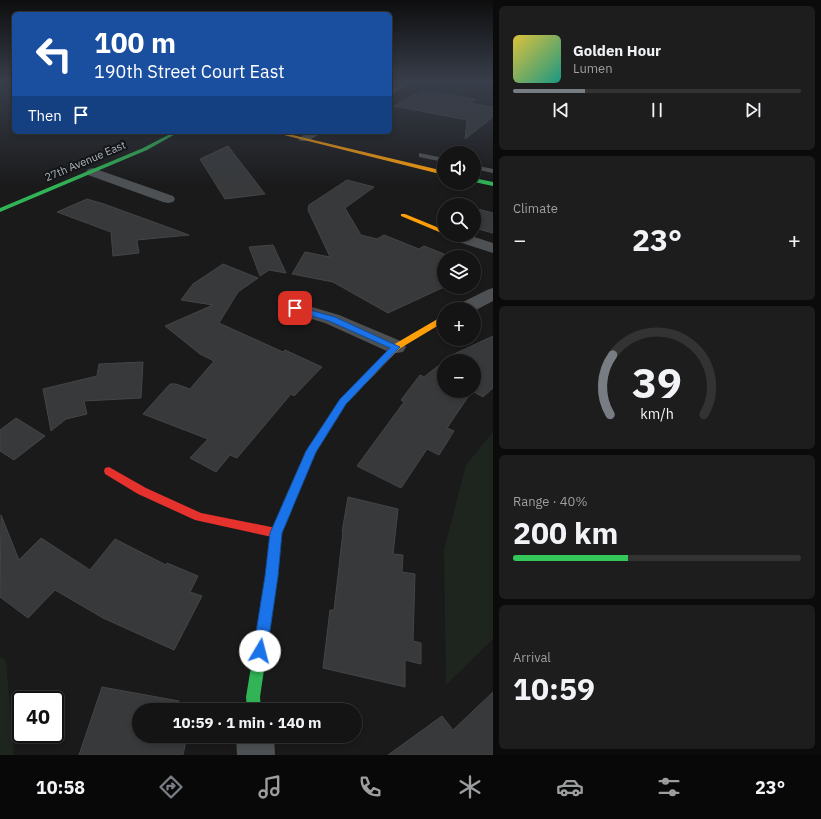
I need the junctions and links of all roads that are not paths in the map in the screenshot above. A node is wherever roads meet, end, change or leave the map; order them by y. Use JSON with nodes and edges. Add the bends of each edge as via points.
{"nodes":[{"id":1,"x":174,"y":134,"type":"edge"},
{"id":2,"x":283,"y":134,"type":"edge"},
{"id":3,"x":313,"y":134,"type":"edge"},
{"id":4,"x":304,"y":139,"type":"junction"},
{"id":5,"x":422,"y":155,"type":"dead end"},
{"id":6,"x":437,"y":158,"type":"edge"},
{"id":7,"x":481,"y":168,"type":"edge"},
{"id":8,"x":437,"y":170,"type":"edge"},
{"id":9,"x":493,"y":171,"type":"edge"},
{"id":10,"x":93,"y":172,"type":"junction"},
{"id":11,"x":481,"y":181,"type":"edge"},
{"id":12,"x":493,"y":184,"type":"edge"},
{"id":13,"x":168,"y":199,"type":"dead end"},
{"id":14,"x":0,"y":210,"type":"edge"},
{"id":15,"x":403,"y":215,"type":"dead end"},
{"id":16,"x":437,"y":229,"type":"edge"},
{"id":17,"x":474,"y":242,"type":"edge"},
{"id":18,"x":493,"y":248,"type":"edge"},
{"id":19,"x":493,"y":294,"type":"edge"},
{"id":20,"x":478,"y":302,"type":"edge"},
{"id":21,"x":295,"y":308,"type":"dead end"},
{"id":22,"x":437,"y":323,"type":"edge"},
{"id":23,"x":396,"y":347,"type":"junction"},
{"id":24,"x":110,"y":471,"type":"dead end"},
{"id":25,"x":276,"y":533,"type":"junction"},
{"id":26,"x":253,"y":703,"type":"edge"},
{"id":27,"x":255,"y":743,"type":"edge"},
{"id":28,"x":256,"y":755,"type":"edge"}],
"edges":[{"from":1,"to":10,"type":"street","name":"27th Avenue East"},
{"from":2,"to":4,"type":"street"},
{"from":3,"to":4,"type":"street"},
{"from":4,"to":8,"type":"street"},
{"from":5,"to":6,"type":"lane"},
{"from":7,"to":9,"type":"lane"},
{"from":10,"to":13,"type":"street"},
{"from":10,"to":14,"type":"street","name":"27th Avenue East"},
{"from":11,"to":12,"type":"street"},
{"from":15,"to":16,"type":"street"},
{"from":17,"to":18,"type":"street"},
{"from":19,"to":20,"type":"street"},
{"from":21,"to":23,"type":"street","via":[[332,319]]},
{"from":22,"to":23,"type":"street"},
{"from":23,"to":25,"type":"street","via":[[343,402],[311,451]]},
{"from":24,"to":25,"type":"street","via":[[142,492],[199,517]]},
{"from":25,"to":26,"type":"street"},
{"from":27,"to":28,"type":"street"}]}
